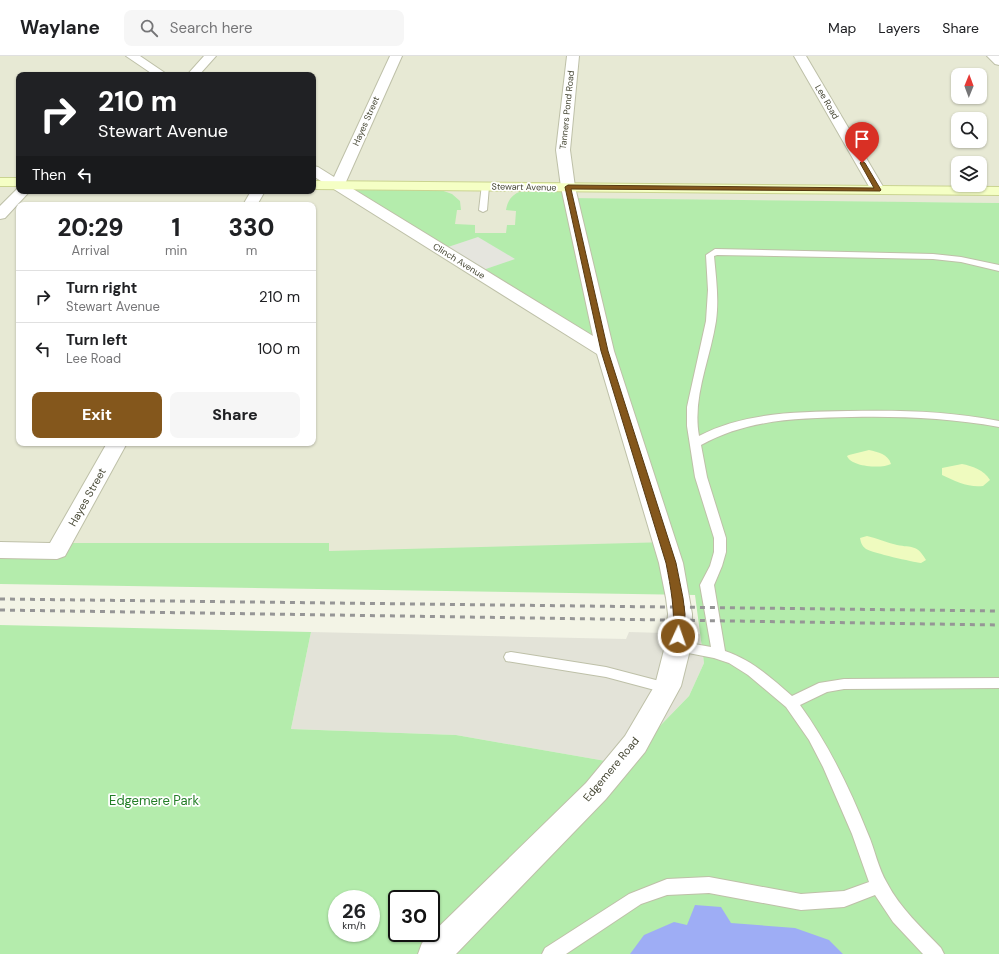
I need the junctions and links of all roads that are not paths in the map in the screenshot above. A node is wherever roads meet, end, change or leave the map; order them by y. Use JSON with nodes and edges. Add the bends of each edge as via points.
{"nodes":[{"id":1,"x":132,"y":56,"type":"edge"},
{"id":2,"x":210,"y":56,"type":"edge"},
{"id":3,"x":396,"y":56,"type":"edge"},
{"id":4,"x":573,"y":56,"type":"edge"},
{"id":5,"x":800,"y":56,"type":"edge"},
{"id":6,"x":993,"y":56,"type":"edge"},
{"id":7,"x":999,"y":62,"type":"edge"},
{"id":8,"x":145,"y":64,"type":"junction"},
{"id":9,"x":137,"y":72,"type":"edge"},
{"id":10,"x":157,"y":72,"type":"edge"},
{"id":11,"x":196,"y":72,"type":"edge"},
{"id":12,"x":316,"y":172,"type":"edge"},
{"id":13,"x":0,"y":182,"type":"edge"},
{"id":14,"x":16,"y":182,"type":"edge"},
{"id":15,"x":316,"y":185,"type":"edge"},
{"id":16,"x":337,"y":185,"type":"junction"},
{"id":17,"x":485,"y":186,"type":"junction"},
{"id":18,"x":568,"y":187,"type":"junction"},
{"id":19,"x":878,"y":190,"type":"junction"},
{"id":20,"x":999,"y":191,"type":"edge"},
{"id":21,"x":20,"y":194,"type":"edge"},
{"id":22,"x":483,"y":210,"type":"dead end"},
{"id":23,"x":0,"y":215,"type":"edge"},
{"id":24,"x":999,"y":268,"type":"edge"},
{"id":25,"x":605,"y":351,"type":"junction"},
{"id":26,"x":999,"y":424,"type":"edge"},
{"id":27,"x":694,"y":444,"type":"junction"},
{"id":28,"x":116,"y":446,"type":"edge"},
{"id":29,"x":0,"y":550,"type":"edge"},
{"id":30,"x":678,"y":646,"type":"junction"},
{"id":31,"x":719,"y":654,"type":"junction"},
{"id":32,"x":511,"y":657,"type":"dead end"},
{"id":33,"x":999,"y":683,"type":"edge"},
{"id":34,"x":666,"y":688,"type":"junction"},
{"id":35,"x":791,"y":703,"type":"junction"},
{"id":36,"x":879,"y":886,"type":"junction"},
{"id":37,"x":434,"y":954,"type":"edge"},
{"id":38,"x":551,"y":954,"type":"edge"},
{"id":39,"x":935,"y":954,"type":"edge"}],
"edges":[{"from":1,"to":8,"type":"street"},
{"from":2,"to":11,"type":"street"},
{"from":3,"to":16,"type":"street","name":"Hayes Street"},
{"from":4,"to":18,"type":"street","name":"Tanners Pond Road","via":[[562,150]]},
{"from":5,"to":19,"type":"street","name":"Lee Road"},
{"from":6,"to":7,"type":"street"},
{"from":8,"to":9,"type":"street"},
{"from":8,"to":10,"type":"street"},
{"from":12,"to":16,"type":"street","name":"Clinch Avenue"},
{"from":13,"to":14,"type":"main road"},
{"from":15,"to":16,"type":"main road","name":"Stewart Avenue"},
{"from":16,"to":17,"type":"main road","name":"Stewart Avenue"},
{"from":16,"to":25,"type":"street","name":"Clinch Avenue"},
{"from":17,"to":18,"type":"main road","name":"Stewart Avenue"},
{"from":17,"to":22,"type":"lane"},
{"from":18,"to":19,"type":"main road","name":"Stewart Avenue"},
{"from":18,"to":25,"type":"street","name":"Edgemere Road"},
{"from":19,"to":20,"type":"main road","name":"Stewart Avenue"},
{"from":21,"to":23,"type":"street"},
{"from":24,"to":27,"type":"lane","via":[[948,257],[715,252],[710,255],[713,290],[711,322],[692,407]]},
{"from":25,"to":30,"type":"street","name":"Edgemere Road","via":[[671,563],[680,614]]},
{"from":26,"to":27,"type":"lane","via":[[974,419],[910,414],[812,414],[771,418],[732,426]]},
{"from":27,"to":31,"type":"lane","via":[[720,538],[720,552],[707,585]]},
{"from":28,"to":29,"type":"street","name":"Hayes Street","via":[[57,551]]},
{"from":30,"to":31,"type":"lane"},
{"from":30,"to":34,"type":"street","name":"Edgemere Road"},
{"from":31,"to":35,"type":"lane","via":[[734,659],[753,671]]},
{"from":32,"to":34,"type":"lane","via":[[606,672]]},
{"from":33,"to":35,"type":"lane","via":[[844,684],[824,687]]},
{"from":34,"to":37,"type":"street","name":"Edgemere Road","via":[[635,744],[596,791]]},
{"from":35,"to":36,"type":"lane","via":[[814,736],[830,766],[858,828]]},
{"from":36,"to":38,"type":"lane","via":[[844,899],[802,902],[709,885],[667,887],[635,900]]},
{"from":36,"to":39,"type":"lane","via":[[899,916]]}]}
